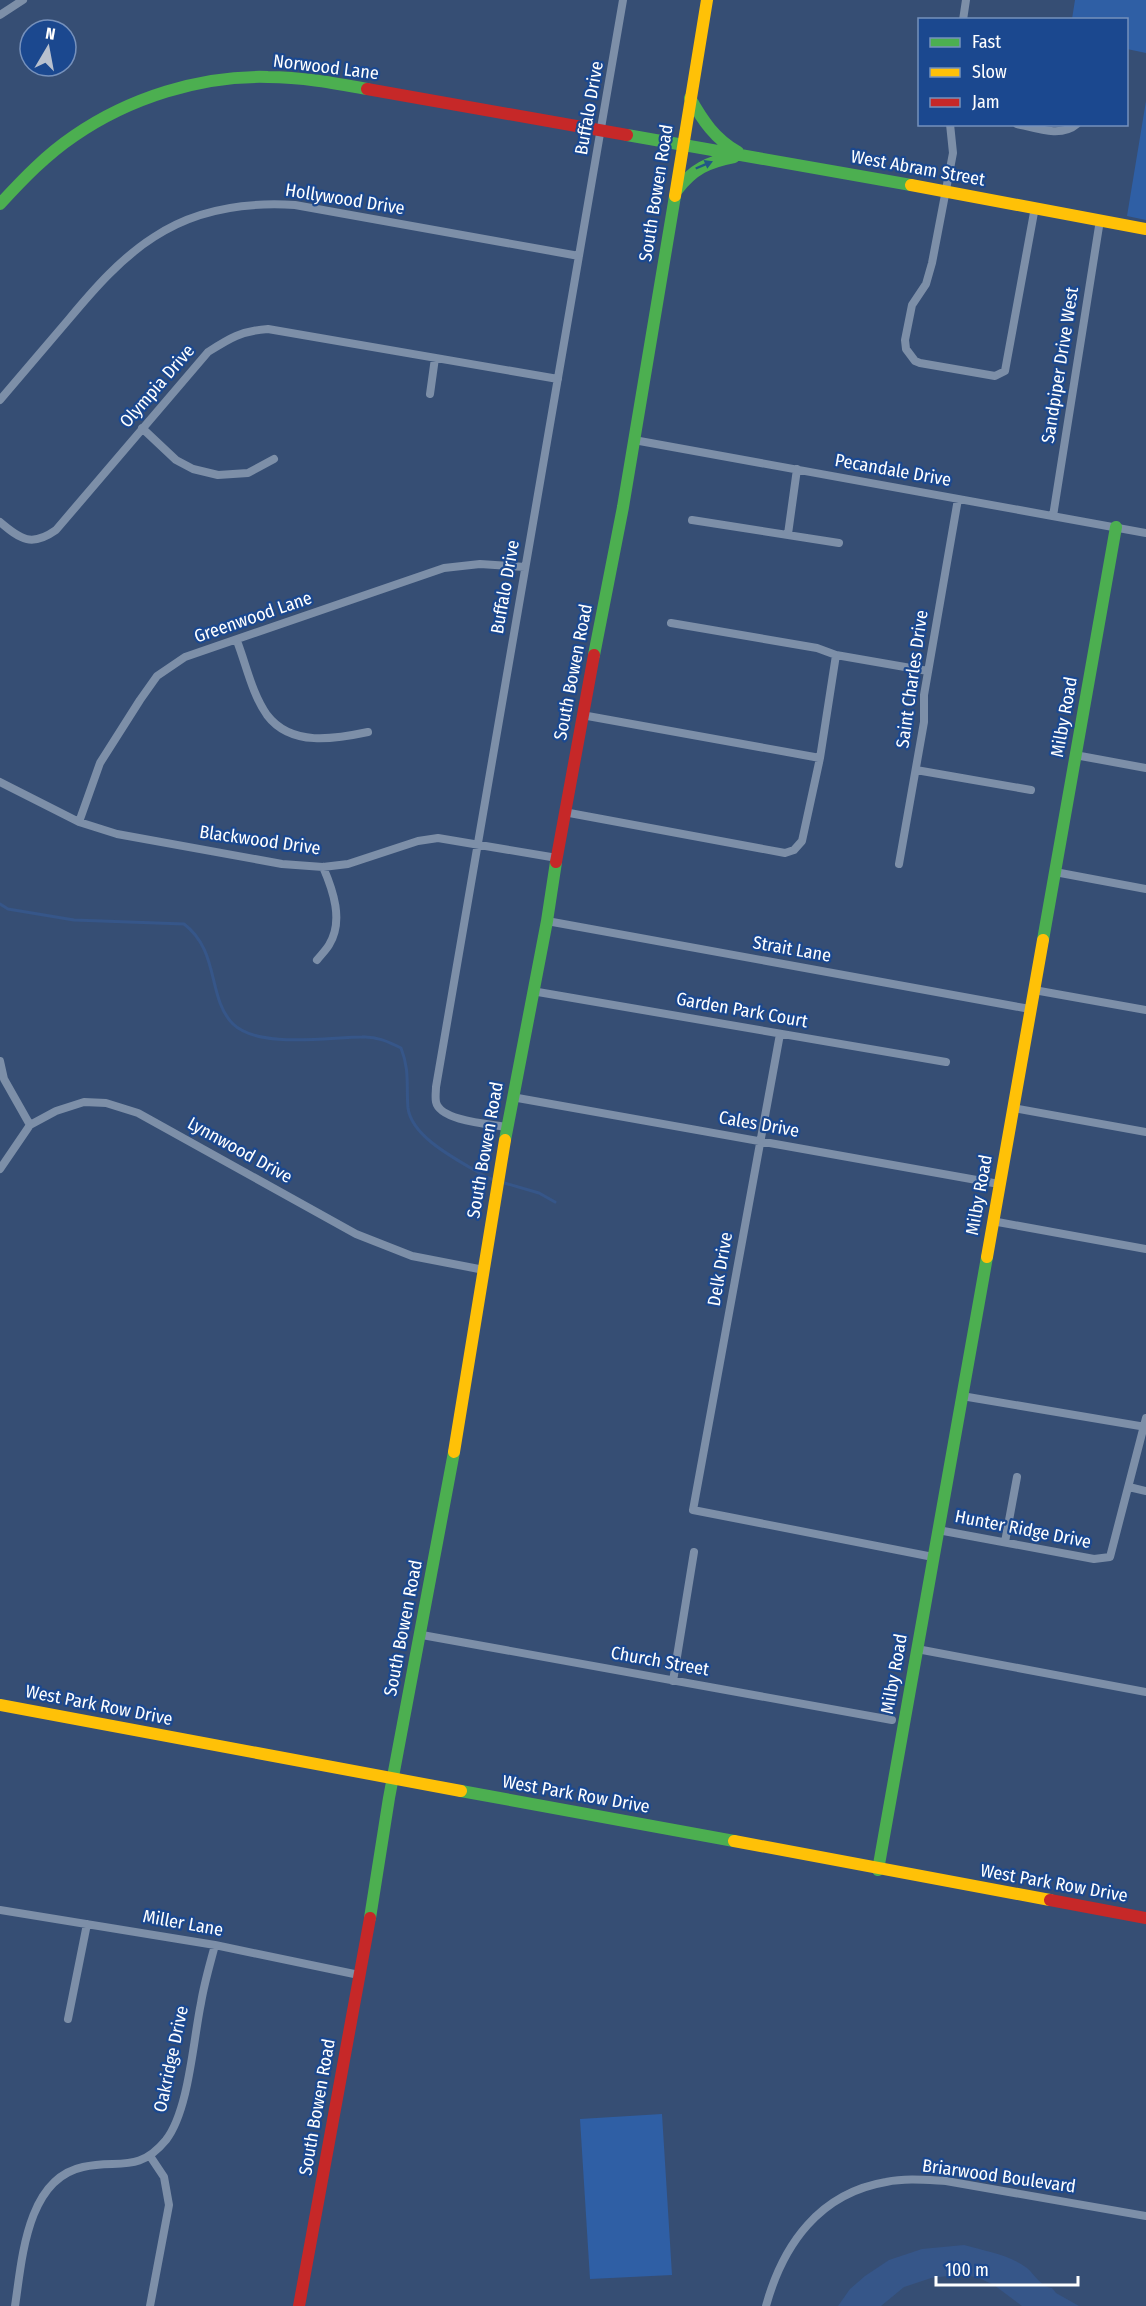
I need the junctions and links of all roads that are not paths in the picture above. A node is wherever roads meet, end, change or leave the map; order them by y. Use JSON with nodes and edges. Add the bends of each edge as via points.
{"nodes":[{"id":1,"x":23,"y":0,"type":"edge"},
{"id":2,"x":623,"y":0,"type":"edge"},
{"id":3,"x":707,"y":0,"type":"edge"},
{"id":4,"x":966,"y":0,"type":"edge"},
{"id":5,"x":0,"y":15,"type":"edge"},
{"id":6,"x":963,"y":18,"type":"edge"},
{"id":7,"x":690,"y":98,"type":"junction"},
{"id":8,"x":950,"y":126,"type":"edge"},
{"id":9,"x":1026,"y":126,"type":"edge"},
{"id":10,"x":1075,"y":126,"type":"edge"},
{"id":11,"x":601,"y":130,"type":"junction"},
{"id":12,"x":682,"y":145,"type":"junction"},
{"id":13,"x":744,"y":156,"type":"junction"},
{"id":14,"x":946,"y":191,"type":"junction"},
{"id":15,"x":675,"y":193,"type":"junction"},
{"id":16,"x":0,"y":204,"type":"edge"},
{"id":17,"x":1035,"y":207,"type":"junction"},
{"id":18,"x":1100,"y":220,"type":"junction"},
{"id":19,"x":1146,"y":229,"type":"edge"},
{"id":20,"x":579,"y":256,"type":"junction"},
{"id":21,"x":435,"y":358,"type":"junction"},
{"id":22,"x":558,"y":379,"type":"junction"},
{"id":23,"x":430,"y":394,"type":"dead end"},
{"id":24,"x":0,"y":400,"type":"edge"},
{"id":25,"x":142,"y":428,"type":"junction"},
{"id":26,"x":634,"y":440,"type":"junction"},
{"id":27,"x":274,"y":459,"type":"dead end"},
{"id":28,"x":797,"y":469,"type":"junction"},
{"id":29,"x":958,"y":499,"type":"junction"},
{"id":30,"x":1053,"y":516,"type":"junction"},
{"id":31,"x":692,"y":520,"type":"dead end"},
{"id":32,"x":0,"y":522,"type":"edge"},
{"id":33,"x":1116,"y":527,"type":"junction"},
{"id":34,"x":1146,"y":533,"type":"edge"},
{"id":35,"x":788,"y":534,"type":"junction"},
{"id":36,"x":839,"y":543,"type":"dead end"},
{"id":37,"x":525,"y":567,"type":"junction"},
{"id":38,"x":671,"y":623,"type":"dead end"},
{"id":39,"x":237,"y":641,"type":"junction"},
{"id":40,"x":836,"y":655,"type":"junction"},
{"id":41,"x":928,"y":670,"type":"junction"},
{"id":42,"x":582,"y":715,"type":"junction"},
{"id":43,"x":368,"y":732,"type":"dead end"},
{"id":44,"x":1075,"y":755,"type":"junction"},
{"id":45,"x":820,"y":758,"type":"junction"},
{"id":46,"x":1146,"y":768,"type":"edge"},
{"id":47,"x":916,"y":770,"type":"junction"},
{"id":48,"x":0,"y":783,"type":"edge"},
{"id":49,"x":1031,"y":790,"type":"dead end"},
{"id":50,"x":564,"y":812,"type":"junction"},
{"id":51,"x":79,"y":822,"type":"junction"},
{"id":52,"x":477,"y":844,"type":"junction"},
{"id":53,"x":557,"y":858,"type":"junction"},
{"id":54,"x":899,"y":864,"type":"dead end"},
{"id":55,"x":323,"y":867,"type":"junction"},
{"id":56,"x":1054,"y":872,"type":"junction"},
{"id":57,"x":1146,"y":889,"type":"edge"},
{"id":58,"x":547,"y":921,"type":"junction"},
{"id":59,"x":318,"y":960,"type":"dead end"},
{"id":60,"x":1034,"y":990,"type":"junction"},
{"id":61,"x":532,"y":991,"type":"junction"},
{"id":62,"x":1030,"y":1009,"type":"junction"},
{"id":63,"x":1146,"y":1010,"type":"edge"},
{"id":64,"x":780,"y":1034,"type":"junction"},
{"id":65,"x":0,"y":1061,"type":"edge"},
{"id":66,"x":946,"y":1062,"type":"dead end"},
{"id":67,"x":512,"y":1097,"type":"junction"},
{"id":68,"x":1013,"y":1108,"type":"junction"},
{"id":69,"x":30,"y":1125,"type":"junction"},
{"id":70,"x":507,"y":1127,"type":"junction"},
{"id":71,"x":1146,"y":1132,"type":"edge"},
{"id":72,"x":761,"y":1141,"type":"junction"},
{"id":73,"x":0,"y":1169,"type":"edge"},
{"id":74,"x":999,"y":1184,"type":"junction"},
{"id":75,"x":992,"y":1221,"type":"junction"},
{"id":76,"x":1146,"y":1249,"type":"edge"},
{"id":77,"x":484,"y":1270,"type":"junction"},
{"id":78,"x":962,"y":1396,"type":"junction"},
{"id":79,"x":1145,"y":1424,"type":"edge"},
{"id":80,"x":1017,"y":1477,"type":"dead end"},
{"id":81,"x":1129,"y":1487,"type":"junction"},
{"id":82,"x":1146,"y":1491,"type":"edge"},
{"id":83,"x":938,"y":1530,"type":"junction"},
{"id":84,"x":1005,"y":1542,"type":"junction"},
{"id":85,"x":694,"y":1552,"type":"dead end"},
{"id":86,"x":933,"y":1557,"type":"junction"},
{"id":87,"x":422,"y":1635,"type":"junction"},
{"id":88,"x":917,"y":1649,"type":"junction"},
{"id":89,"x":673,"y":1681,"type":"junction"},
{"id":90,"x":1146,"y":1692,"type":"edge"},
{"id":91,"x":0,"y":1705,"type":"edge"},
{"id":92,"x":892,"y":1720,"type":"dead end"},
{"id":93,"x":393,"y":1779,"type":"junction"},
{"id":94,"x":878,"y":1870,"type":"junction"},
{"id":95,"x":0,"y":1910,"type":"edge"},
{"id":96,"x":1146,"y":1918,"type":"edge"},
{"id":97,"x":87,"y":1924,"type":"junction"},
{"id":98,"x":215,"y":1945,"type":"junction"},
{"id":99,"x":359,"y":1975,"type":"junction"},
{"id":100,"x":68,"y":2019,"type":"dead end"},
{"id":101,"x":150,"y":2156,"type":"junction"},
{"id":102,"x":1146,"y":2216,"type":"edge"},
{"id":103,"x":15,"y":2306,"type":"edge"},
{"id":104,"x":150,"y":2306,"type":"edge"},
{"id":105,"x":300,"y":2306,"type":"edge"},
{"id":106,"x":766,"y":2306,"type":"edge"}],
"edges":[{"from":1,"to":5,"type":"street"},
{"from":2,"to":11,"type":"street","name":"Buffalo Drive"},
{"from":3,"to":7,"type":"main road","name":"South Bowen Road"},
{"from":4,"to":6,"type":"street"},
{"from":7,"to":12,"type":"main road","name":"South Bowen Road"},
{"from":7,"to":13,"type":"main road","via":[[709,132]]},
{"from":8,"to":14,"type":"street","via":[[953,153]]},
{"from":9,"to":10,"type":"street","via":[[1059,133]]},
{"from":11,"to":12,"type":"main road","name":"Norwood Lane"},
{"from":11,"to":16,"type":"main road","name":"Norwood Lane","via":[[299,79],[227,79],[147,97],[104,116],[44,157]]},
{"from":11,"to":20,"type":"street","name":"Buffalo Drive"},
{"from":12,"to":13,"type":"main road","name":"West Abram Street"},
{"from":12,"to":15,"type":"main road","name":"South Bowen Road"},
{"from":13,"to":14,"type":"main road","name":"West Abram Street"},
{"from":15,"to":13,"type":"main road","one_way":true,"via":[[697,166]]},
{"from":14,"to":17,"type":"main road","name":"West Abram Street"},
{"from":14,"to":17,"type":"street","via":[[932,263],[926,284],[912,305],[905,340],[910,355],[920,363],[995,376],[1005,371]]},
{"from":15,"to":26,"type":"main road","name":"South Bowen Road"},
{"from":17,"to":18,"type":"main road","name":"West Abram Street"},
{"from":18,"to":19,"type":"main road","name":"West Abram Street"},
{"from":18,"to":30,"type":"street","name":"Sandpiper Drive West"},
{"from":20,"to":22,"type":"street","name":"Buffalo Drive"},
{"from":20,"to":24,"type":"street","name":"Hollywood Drive","via":[[295,206],[264,203],[215,211],[184,222],[134,251],[98,285]]},
{"from":21,"to":22,"type":"street","name":"Olympia Drive"},
{"from":21,"to":23,"type":"street"},
{"from":21,"to":25,"type":"street","name":"Olympia Drive","via":[[268,329],[247,331],[208,352]]},
{"from":22,"to":37,"type":"street","name":"Buffalo Drive"},
{"from":25,"to":27,"type":"street","via":[[176,460],[218,475],[248,473]]},
{"from":25,"to":32,"type":"street","name":"Olympia Drive","via":[[46,537],[22,539]]},
{"from":26,"to":28,"type":"street","name":"Pecandale Drive"},
{"from":26,"to":42,"type":"main road","name":"South Bowen Road"},
{"from":28,"to":29,"type":"street","name":"Pecandale Drive"},
{"from":28,"to":35,"type":"street"},
{"from":29,"to":30,"type":"street","name":"Pecandale Drive"},
{"from":29,"to":41,"type":"street","name":"Saint Charles Drive"},
{"from":30,"to":33,"type":"street","name":"Pecandale Drive"},
{"from":31,"to":35,"type":"street"},
{"from":33,"to":34,"type":"street","name":"Pecandale Drive"},
{"from":33,"to":44,"type":"main road","name":"Milby Road"},
{"from":35,"to":36,"type":"street"},
{"from":37,"to":39,"type":"street","name":"Greenwood Lane","via":[[480,564],[444,568]]},
{"from":37,"to":52,"type":"street","name":"Buffalo Drive"},
{"from":38,"to":40,"type":"street","via":[[817,648]]},
{"from":39,"to":43,"type":"street","via":[[268,716],[288,732],[312,739],[336,739]]},
{"from":39,"to":51,"type":"street","name":"Greenwood Lane","via":[[185,657],[157,676],[100,763]]},
{"from":40,"to":41,"type":"street"},
{"from":40,"to":45,"type":"street"},
{"from":41,"to":47,"type":"street","name":"Saint Charles Drive"},
{"from":42,"to":45,"type":"street"},
{"from":42,"to":50,"type":"main road","name":"South Bowen Road"},
{"from":44,"to":46,"type":"street"},
{"from":44,"to":56,"type":"main road","name":"Milby Road"},
{"from":45,"to":50,"type":"street","via":[[802,841],[785,853]]},
{"from":47,"to":49,"type":"street"},
{"from":47,"to":54,"type":"street","name":"Saint Charles Drive"},
{"from":48,"to":51,"type":"street","name":"Blackwood Drive"},
{"from":50,"to":53,"type":"main road","name":"South Bowen Road"},
{"from":51,"to":55,"type":"street","name":"Blackwood Drive","via":[[117,834],[282,864]]},
{"from":52,"to":53,"type":"street","name":"Blackwood Drive"},
{"from":52,"to":55,"type":"street","name":"Blackwood Drive","via":[[438,838],[348,864]]},
{"from":52,"to":70,"type":"street","name":"Buffalo Drive","via":[[436,1103],[453,1117]]},
{"from":53,"to":58,"type":"main road","name":"South Bowen Road"},
{"from":55,"to":59,"type":"street","via":[[336,918],[332,939]]},
{"from":56,"to":57,"type":"street"},
{"from":56,"to":60,"type":"main road","name":"Milby Road"},
{"from":58,"to":61,"type":"main road","name":"South Bowen Road"},
{"from":58,"to":62,"type":"street","name":"Strait Lane"},
{"from":60,"to":62,"type":"main road","name":"Milby Road"},
{"from":60,"to":63,"type":"street"},
{"from":61,"to":64,"type":"street","name":"Garden Park Court"},
{"from":61,"to":67,"type":"main road","name":"South Bowen Road"},
{"from":62,"to":68,"type":"main road","name":"Milby Road"},
{"from":64,"to":66,"type":"street","name":"Garden Park Court"},
{"from":64,"to":72,"type":"street","name":"Delk Drive"},
{"from":65,"to":69,"type":"street","via":[[4,1079]]},
{"from":67,"to":70,"type":"main road","name":"South Bowen Road"},
{"from":67,"to":72,"type":"street","name":"Cales Drive"},
{"from":68,"to":71,"type":"street"},
{"from":68,"to":74,"type":"main road","name":"Milby Road"},
{"from":69,"to":73,"type":"street","name":"Lynnwood Drive"},
{"from":69,"to":77,"type":"street","name":"Lynnwood Drive","via":[[84,1102],[106,1103],[136,1112],[356,1234],[412,1256]]},
{"from":70,"to":77,"type":"main road","name":"South Bowen Road"},
{"from":72,"to":74,"type":"street","name":"Cales Drive"},
{"from":72,"to":86,"type":"street","name":"Delk Drive","via":[[693,1510]]},
{"from":74,"to":75,"type":"main road","name":"Milby Road"},
{"from":75,"to":76,"type":"street"},
{"from":75,"to":78,"type":"main road","name":"Milby Road"},
{"from":77,"to":87,"type":"main road","name":"South Bowen Road"},
{"from":78,"to":79,"type":"street"},
{"from":78,"to":83,"type":"main road","name":"Milby Road"},
{"from":79,"to":81,"type":"street","name":"Hunter Ridge Drive"},
{"from":80,"to":84,"type":"street"},
{"from":81,"to":82,"type":"street"},
{"from":81,"to":84,"type":"street","name":"Hunter Ridge Drive","via":[[1112,1553],[1107,1559]]},
{"from":83,"to":84,"type":"street","name":"Hunter Ridge Drive"},
{"from":83,"to":86,"type":"main road","name":"Milby Road"},
{"from":85,"to":89,"type":"street"},
{"from":86,"to":88,"type":"main road","name":"Milby Road"},
{"from":87,"to":89,"type":"street","name":"Church Street"},
{"from":87,"to":93,"type":"main road","name":"South Bowen Road"},
{"from":88,"to":90,"type":"street"},
{"from":88,"to":94,"type":"main road","name":"Milby Road"},
{"from":89,"to":92,"type":"street","name":"Church Street"},
{"from":91,"to":93,"type":"main road","name":"West Park Row Drive"},
{"from":93,"to":94,"type":"main road","name":"West Park Row Drive"},
{"from":93,"to":99,"type":"main road","name":"South Bowen Road"},
{"from":94,"to":96,"type":"main road","name":"West Park Row Drive"},
{"from":95,"to":97,"type":"street","name":"Miller Lane"},
{"from":97,"to":98,"type":"street","name":"Miller Lane"},
{"from":97,"to":100,"type":"street"},
{"from":98,"to":99,"type":"street","name":"Miller Lane"},
{"from":98,"to":101,"type":"street","name":"Oakridge Drive","via":[[181,2111],[167,2138]]},
{"from":99,"to":105,"type":"main road","name":"South Bowen Road"},
{"from":101,"to":103,"type":"street","via":[[127,2165],[82,2167],[49,2188],[27,2229]]},
{"from":101,"to":104,"type":"street","via":[[164,2177],[169,2205]]},
{"from":102,"to":106,"type":"street","name":"Briarwood Boulevard","via":[[946,2181],[914,2179],[869,2185],[845,2194],[798,2235],[782,2263]]}]}
